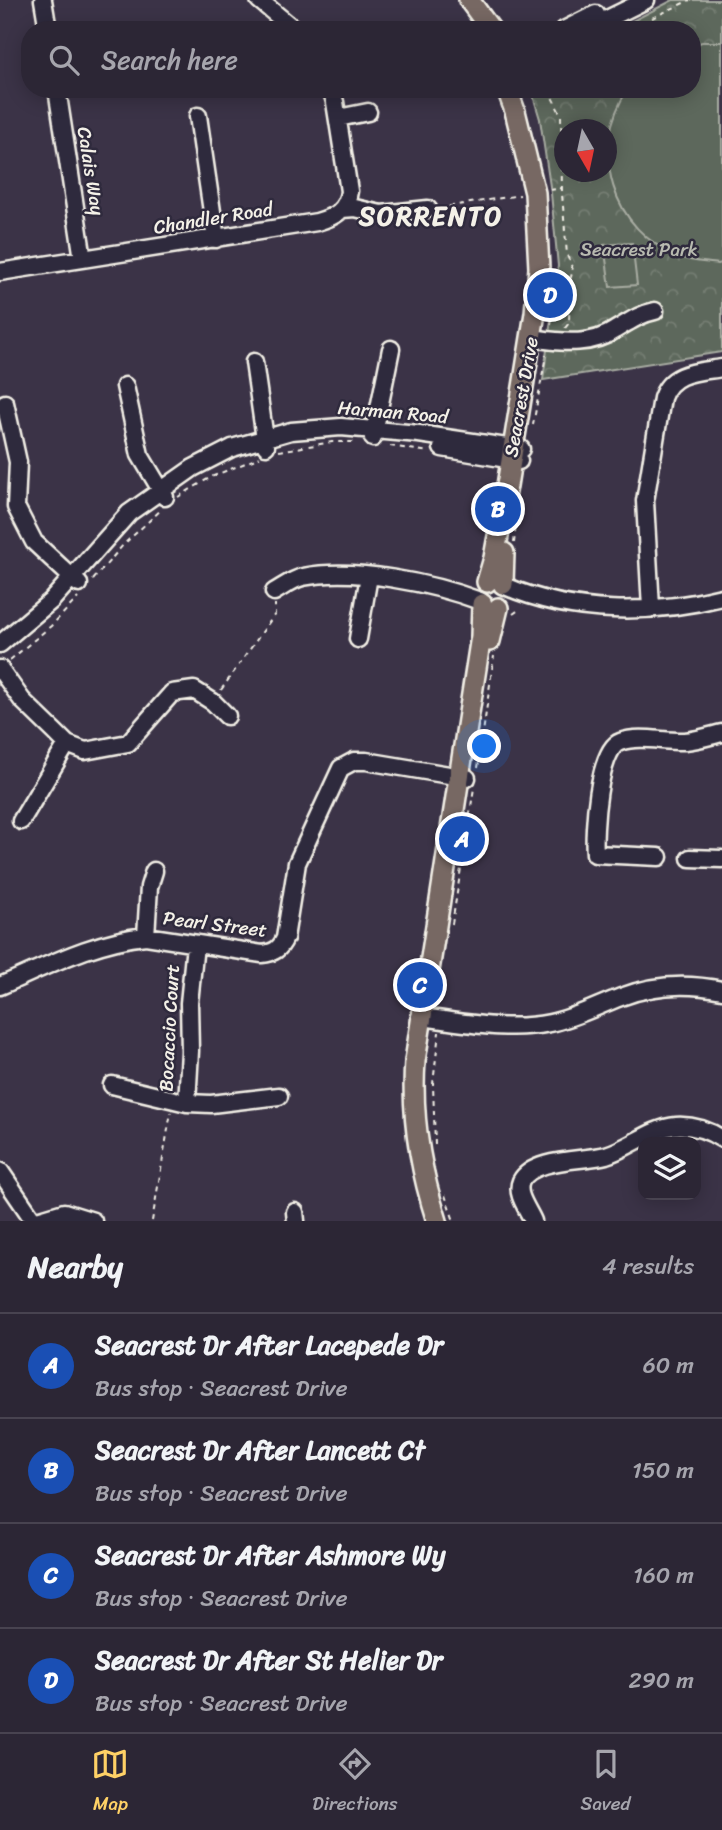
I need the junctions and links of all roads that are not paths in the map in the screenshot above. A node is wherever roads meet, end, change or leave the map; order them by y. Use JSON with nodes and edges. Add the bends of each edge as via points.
{"nodes":[{"id":1,"x":43,"y":0,"type":"edge"},
{"id":2,"x":259,"y":0,"type":"edge"},
{"id":3,"x":459,"y":0,"type":"edge"},
{"id":4,"x":469,"y":0,"type":"edge"},
{"id":5,"x":646,"y":0,"type":"edge"},
{"id":6,"x":620,"y":3,"type":"edge"},
{"id":7,"x":46,"y":21,"type":"edge"},
{"id":8,"x":284,"y":21,"type":"edge"},
{"id":9,"x":474,"y":21,"type":"edge"},
{"id":10,"x":484,"y":21,"type":"edge"},
{"id":11,"x":583,"y":21,"type":"edge"},
{"id":12,"x":597,"y":21,"type":"edge"},
{"id":13,"x":58,"y":98,"type":"edge"},
{"id":14,"x":333,"y":98,"type":"edge"},
{"id":15,"x":510,"y":98,"type":"edge"},
{"id":16,"x":522,"y":98,"type":"edge"},
{"id":17,"x":368,"y":112,"type":"dead end"},
{"id":18,"x":198,"y":116,"type":"dead end"},
{"id":19,"x":338,"y":118,"type":"junction"},
{"id":20,"x":547,"y":191,"type":"junction"},
{"id":21,"x":342,"y":209,"type":"junction"},
{"id":22,"x":428,"y":209,"type":"road end"},
{"id":23,"x":216,"y":239,"type":"junction"},
{"id":24,"x":83,"y":259,"type":"junction"},
{"id":25,"x":0,"y":272,"type":"edge"},
{"id":26,"x":655,"y":311,"type":"dead end"},
{"id":27,"x":545,"y":334,"type":"junction"},
{"id":28,"x":391,"y":349,"type":"dead end"},
{"id":29,"x":254,"y":362,"type":"dead end"},
{"id":30,"x":722,"y":368,"type":"edge"},
{"id":31,"x":125,"y":387,"type":"dead end"},
{"id":32,"x":5,"y":403,"type":"dead end"},
{"id":33,"x":372,"y":438,"type":"junction"},
{"id":34,"x":266,"y":448,"type":"junction"},
{"id":35,"x":516,"y":454,"type":"junction"},
{"id":36,"x":168,"y":497,"type":"junction"},
{"id":37,"x":8,"y":508,"type":"edge"},
{"id":38,"x":369,"y":576,"type":"junction"},
{"id":39,"x":80,"y":586,"type":"junction"},
{"id":40,"x":274,"y":592,"type":"road end"},
{"id":41,"x":722,"y":597,"type":"edge"},
{"id":42,"x":497,"y":598,"type":"junction"},
{"id":43,"x":651,"y":608,"type":"junction"},
{"id":44,"x":358,"y":639,"type":"dead end"},
{"id":45,"x":0,"y":643,"type":"edge"},
{"id":46,"x":2,"y":662,"type":"edge"},
{"id":47,"x":227,"y":716,"type":"dead end"},
{"id":48,"x":722,"y":733,"type":"edge"},
{"id":49,"x":67,"y":744,"type":"junction"},
{"id":50,"x":463,"y":778,"type":"junction"},
{"id":51,"x":21,"y":821,"type":"dead end"},
{"id":52,"x":659,"y":857,"type":"dead end"},
{"id":53,"x":690,"y":858,"type":"dead end"},
{"id":54,"x":722,"y":859,"type":"edge"},
{"id":55,"x":153,"y":871,"type":"dead end"},
{"id":56,"x":146,"y":936,"type":"junction"},
{"id":57,"x":195,"y":945,"type":"junction"},
{"id":58,"x":0,"y":986,"type":"edge"},
{"id":59,"x":722,"y":990,"type":"edge"},
{"id":60,"x":429,"y":1022,"type":"junction"},
{"id":61,"x":112,"y":1085,"type":"dead end"},
{"id":62,"x":279,"y":1096,"type":"dead end"},
{"id":63,"x":180,"y":1102,"type":"junction"},
{"id":64,"x":722,"y":1139,"type":"edge"},
{"id":65,"x":0,"y":1171,"type":"edge"},
{"id":66,"x":34,"y":1221,"type":"edge"},
{"id":67,"x":93,"y":1221,"type":"edge"},
{"id":68,"x":437,"y":1221,"type":"edge"},
{"id":69,"x":447,"y":1221,"type":"edge"},
{"id":70,"x":533,"y":1221,"type":"edge"}],
"edges":[{"from":1,"to":7,"type":"street"},
{"from":2,"to":8,"type":"street"},
{"from":3,"to":9,"type":"main road"},
{"from":4,"to":10,"type":"main road"},
{"from":5,"to":6,"type":"street"},
{"from":6,"to":11,"type":"street"},
{"from":6,"to":12,"type":"street"},
{"from":13,"to":24,"type":"street","name":"Calais Way"},
{"from":14,"to":19,"type":"street"},
{"from":15,"to":20,"type":"main road","name":"Seacrest Drive"},
{"from":16,"to":20,"type":"main road","name":"Seacrest Drive"},
{"from":17,"to":19,"type":"street"},
{"from":18,"to":23,"type":"street"},
{"from":19,"to":21,"type":"street","via":[[349,191]]},
{"from":20,"to":27,"type":"main road","name":"Seacrest Drive"},
{"from":20,"to":35,"type":"main road","name":"Seacrest Drive"},
{"from":21,"to":22,"type":"street","via":[[381,214]]},
{"from":21,"to":23,"type":"street","name":"Chandler Road","via":[[334,218]]},
{"from":23,"to":24,"type":"street","name":"Chandler Road"},
{"from":24,"to":25,"type":"street","name":"Chandler Road"},
{"from":26,"to":27,"type":"street","via":[[638,314],[614,332],[588,341]]},
{"from":27,"to":35,"type":"main road","name":"Seacrest Drive"},
{"from":28,"to":33,"type":"street"},
{"from":29,"to":34,"type":"street"},
{"from":30,"to":43,"type":"street","via":[[677,377],[662,398],[645,501]]},
{"from":31,"to":36,"type":"street","via":[[139,455]]},
{"from":32,"to":37,"type":"street","via":[[18,462]]},
{"from":33,"to":34,"type":"street","name":"Harman Road","via":[[313,428]]},
{"from":33,"to":35,"type":"street","name":"Harman Road"},
{"from":34,"to":36,"type":"street","name":"Harman Road","via":[[211,458]]},
{"from":35,"to":42,"type":"main road","name":"Seacrest Drive"},
{"from":36,"to":39,"type":"street","name":"Harman Road","via":[[129,513]]},
{"from":37,"to":39,"type":"street","via":[[34,542]]},
{"from":38,"to":40,"type":"street","via":[[343,572],[300,578]]},
{"from":38,"to":42,"type":"street"},
{"from":38,"to":44,"type":"street"},
{"from":39,"to":45,"type":"street","name":"Harman Road","via":[[51,601]]},
{"from":39,"to":46,"type":"street","name":"Harman Road"},
{"from":41,"to":43,"type":"street"},
{"from":42,"to":43,"type":"street"},
{"from":42,"to":50,"type":"main road","name":"Seacrest Drive"},
{"from":46,"to":49,"type":"street","via":[[22,700]]},
{"from":47,"to":49,"type":"street","via":[[194,690],[172,693],[128,743],[85,751]]},
{"from":48,"to":52,"type":"street","via":[[684,741],[622,741],[611,748],[595,819],[595,854]]},
{"from":49,"to":51,"type":"street"},
{"from":50,"to":57,"type":"street","name":"Pearl Street","via":[[366,761],[346,764],[338,772],[297,863],[282,945],[262,954]]},
{"from":50,"to":60,"type":"main road","name":"Seacrest Drive"},
{"from":53,"to":54,"type":"street"},
{"from":55,"to":56,"type":"street"},
{"from":56,"to":57,"type":"street","name":"Pearl Street"},
{"from":56,"to":58,"type":"street","name":"Pearl Street","via":[[110,941]]},
{"from":57,"to":63,"type":"street","name":"Bocaccio Court","via":[[190,1051]]},
{"from":59,"to":60,"type":"street","via":[[681,985],[648,988],[570,1018],[534,1026]]},
{"from":60,"to":68,"type":"main road","name":"Seacrest Drive","via":[[413,1083],[424,1179]]},
{"from":60,"to":69,"type":"main road","name":"Seacrest Drive","via":[[423,1080],[425,1128]]},
{"from":61,"to":63,"type":"street"},
{"from":62,"to":63,"type":"street","name":"Bocaccio Court","via":[[211,1104]]},
{"from":64,"to":70,"type":"street","via":[[696,1128],[674,1126],[606,1155],[534,1169],[519,1187]]},
{"from":65,"to":66,"type":"street"},
{"from":66,"to":67,"type":"street","via":[[64,1212]]}]}
